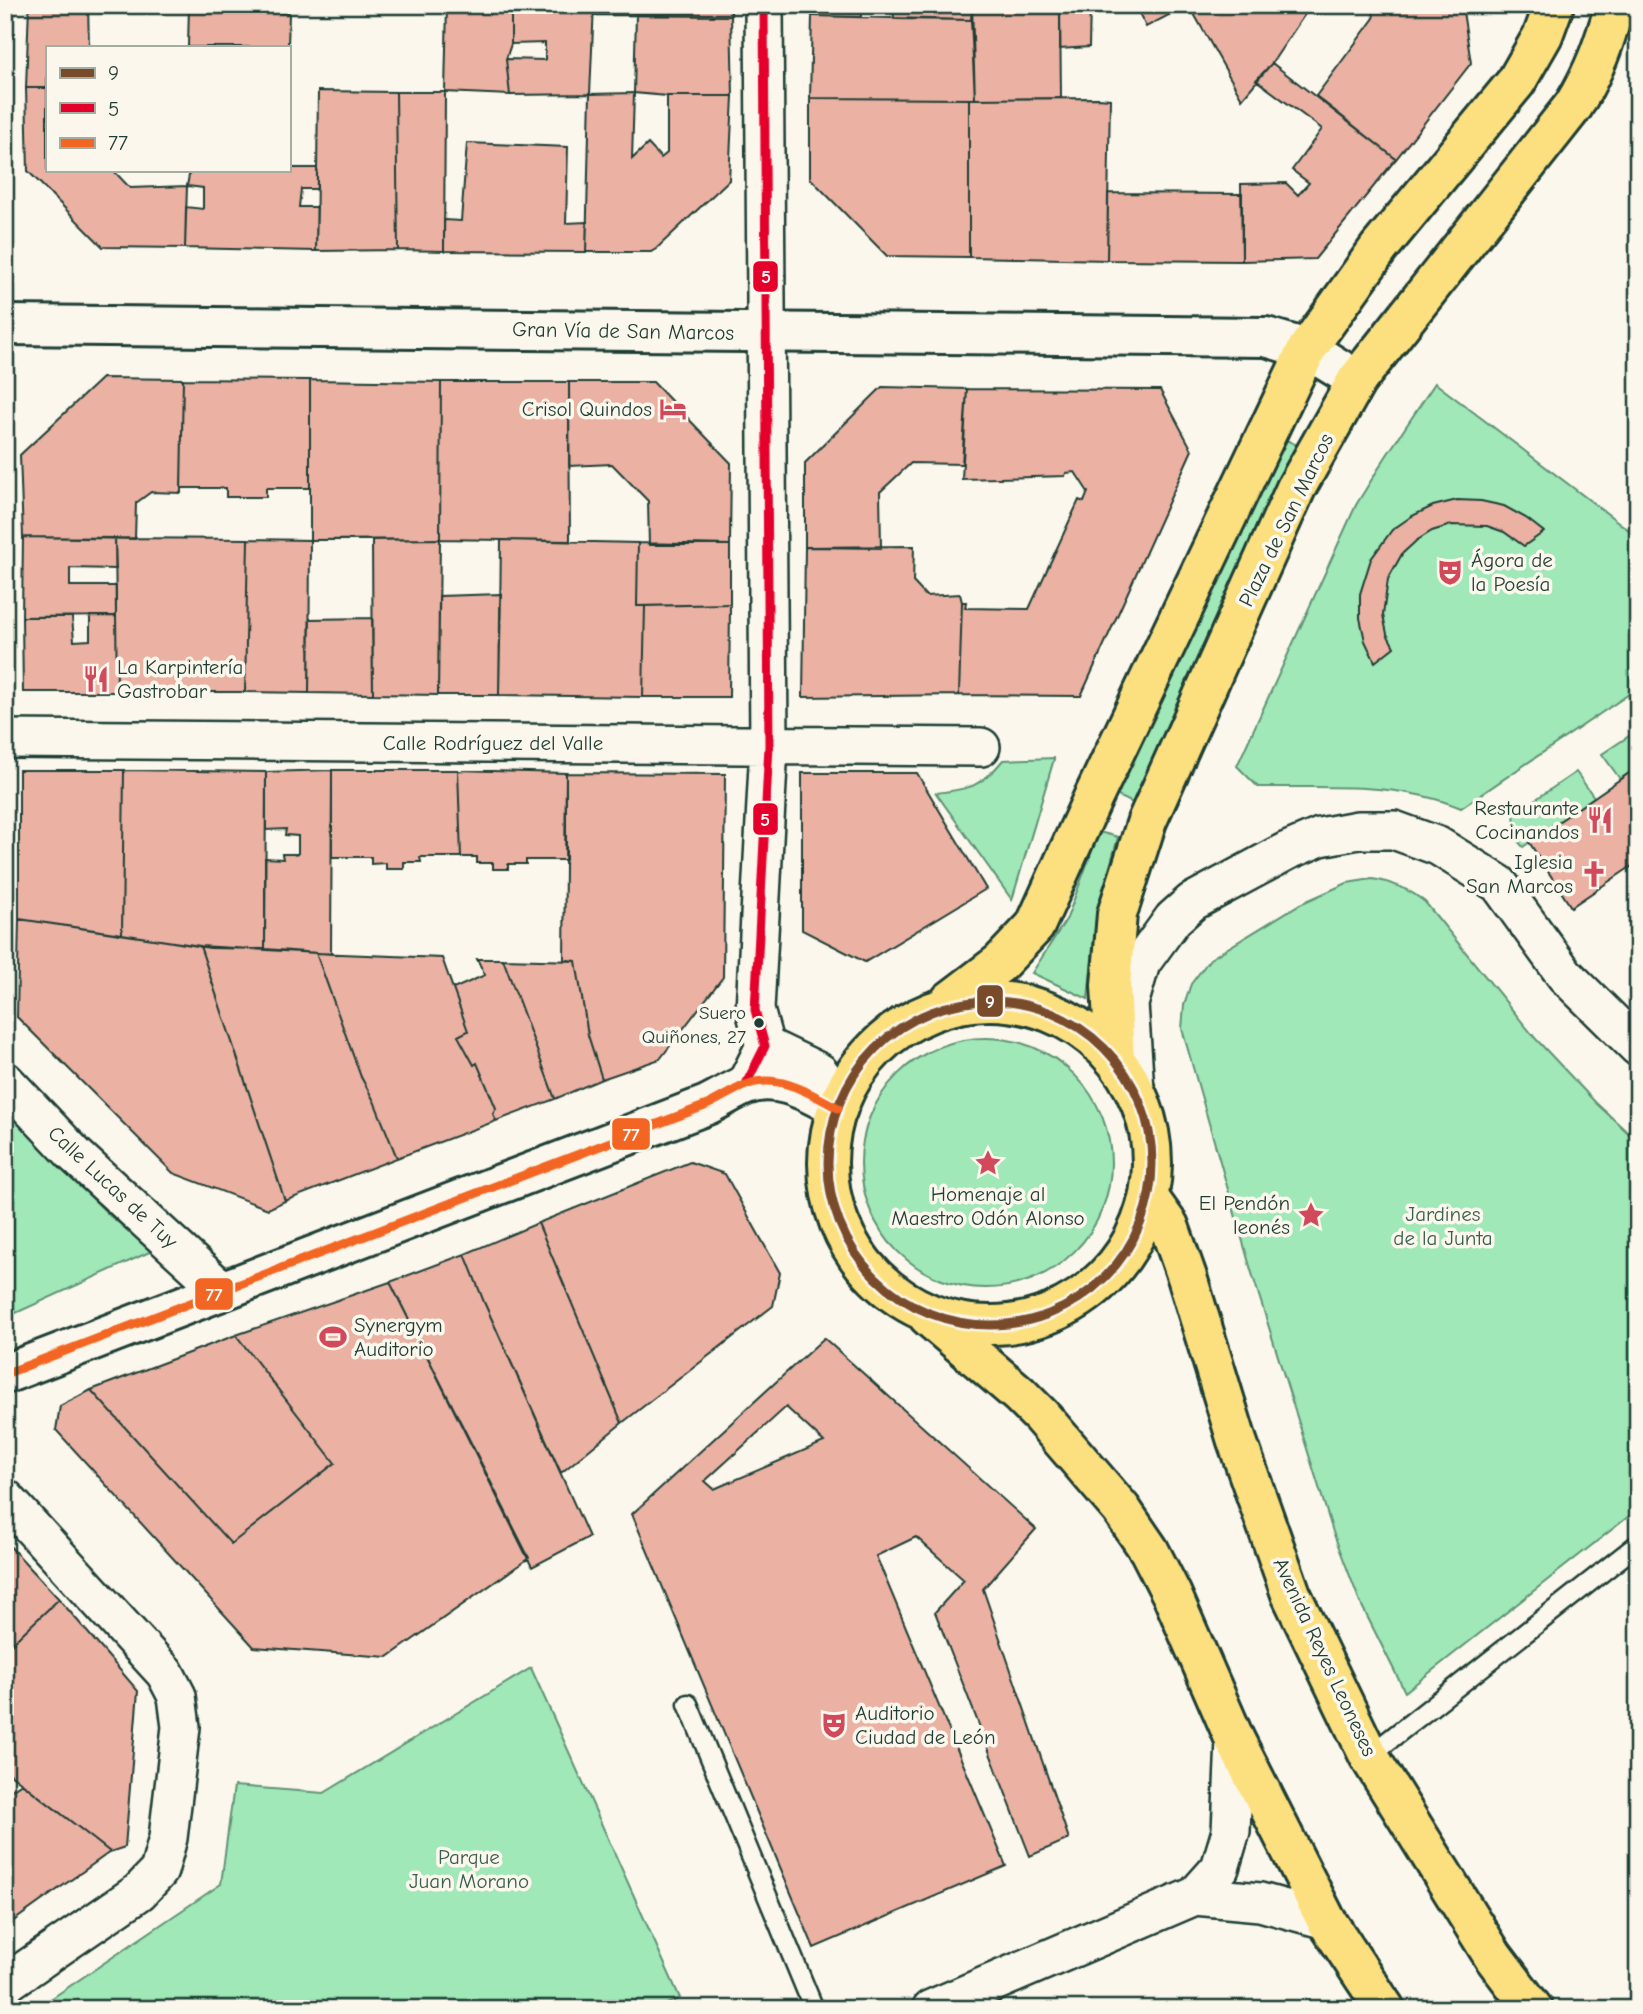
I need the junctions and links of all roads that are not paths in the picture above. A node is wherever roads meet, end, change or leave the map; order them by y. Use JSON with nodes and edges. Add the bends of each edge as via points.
{"nodes":[{"id":1,"x":764,"y":5,"type":"edge"},
{"id":2,"x":1554,"y":5,"type":"edge"},
{"id":3,"x":1615,"y":5,"type":"edge"},
{"id":4,"x":5,"y":324,"type":"edge"},
{"id":5,"x":767,"y":332,"type":"junction"},
{"id":6,"x":1307,"y":349,"type":"junction"},
{"id":7,"x":1357,"y":380,"type":"junction"},
{"id":8,"x":5,"y":739,"type":"edge"},
{"id":9,"x":769,"y":746,"type":"junction"},
{"id":10,"x":981,"y":747,"type":"dead end"},
{"id":11,"x":950,"y":1001,"type":"junction"},
{"id":12,"x":765,"y":1046,"type":"junction"},
{"id":13,"x":1638,"y":1047,"type":"edge"},
{"id":14,"x":1115,"y":1058,"type":"junction"},
{"id":15,"x":5,"y":1081,"type":"edge"},
{"id":16,"x":746,"y":1084,"type":"junction"},
{"id":17,"x":1135,"y":1090,"type":"junction"},
{"id":18,"x":839,"y":1105,"type":"junction"},
{"id":19,"x":1149,"y":1198,"type":"junction"},
{"id":20,"x":223,"y":1291,"type":"junction"},
{"id":21,"x":927,"y":1314,"type":"junction"},
{"id":22,"x":5,"y":1374,"type":"edge"},
{"id":23,"x":5,"y":1498,"type":"edge"},
{"id":24,"x":1638,"y":1544,"type":"edge"},
{"id":25,"x":688,"y":1704,"type":"dead end"},
{"id":26,"x":1236,"y":1740,"type":"junction"},
{"id":27,"x":1369,"y":1756,"type":"junction"},
{"id":28,"x":1195,"y":1896,"type":"junction"},
{"id":29,"x":1326,"y":1920,"type":"junction"},
{"id":30,"x":5,"y":1984,"type":"edge"},
{"id":31,"x":814,"y":2009,"type":"edge"},
{"id":32,"x":931,"y":2009,"type":"edge"},
{"id":33,"x":1385,"y":2009,"type":"edge"},
{"id":34,"x":1533,"y":2009,"type":"edge"}],
"edges":[{"from":1,"to":5,"type":"street"},
{"from":2,"to":6,"type":"main road","via":[[1516,82],[1379,248]]},
{"from":3,"to":7,"type":"main road","name":"Plaza de San Marcos","via":[[1602,53],[1574,105]]},
{"from":4,"to":5,"type":"street","name":"Gran Vía de San Marcos"},
{"from":5,"to":6,"type":"street","name":"Gran Vía de San Marcos","via":[[1266,337]]},
{"from":5,"to":9,"type":"street"},
{"from":6,"to":7,"type":"street","name":"Gran Vía de San Marcos"},
{"from":6,"to":11,"type":"main road","via":[[1035,926],[999,963]]},
{"from":7,"to":14,"type":"main road","name":"Plaza de San Marcos","via":[[1296,488],[1147,821],[1117,914],[1111,985]]},
{"from":8,"to":9,"type":"street","name":"Calle Rodríguez del Valle"},
{"from":9,"to":10,"type":"street","name":"Calle Rodríguez del Valle"},
{"from":9,"to":12,"type":"street","via":[[755,1010]]},
{"from":11,"to":14,"type":"main road","via":[[997,1000],[1041,1008],[1080,1027]]},
{"from":11,"to":18,"type":"main road","via":[[910,1019],[872,1049]]},
{"from":12,"to":16,"type":"street"},
{"from":12,"to":18,"type":"street","via":[[819,1072]]},
{"from":13,"to":17,"type":"street","via":[[1565,975],[1499,884],[1438,846],[1394,830],[1358,830],[1320,837],[1287,851],[1192,902],[1173,919],[1141,963],[1129,1004]]},
{"from":14,"to":17,"type":"main road"},
{"from":15,"to":20,"type":"street","name":"Calle Lucas de Tuy","via":[[75,1155]]},
{"from":16,"to":18,"type":"street","via":[[783,1083]]},
{"from":16,"to":20,"type":"street","via":[[707,1105]]},
{"from":17,"to":19,"type":"main road","via":[[1152,1161]]},
{"from":18,"to":21,"type":"main road","via":[[828,1166],[834,1205],[847,1241],[893,1295]]},
{"from":19,"to":21,"type":"main road","via":[[1133,1245],[1101,1284],[1057,1312],[1008,1324],[960,1322]]},
{"from":19,"to":27,"type":"main road","name":"Avenida Reyes Leoneses","via":[[1169,1226],[1291,1594]]},
{"from":20,"to":22,"type":"street"},
{"from":21,"to":26,"type":"main road","via":[[1027,1401],[1121,1509],[1172,1595]]},
{"from":23,"to":30,"type":"street","via":[[165,1673],[177,1696],[181,1727],[168,1838],[159,1871],[139,1892]]},
{"from":24,"to":27,"type":"lane"},
{"from":25,"to":31,"type":"lane"},
{"from":26,"to":28,"type":"street","via":[[1231,1831],[1220,1868]]},
{"from":26,"to":29,"type":"main road"},
{"from":27,"to":34,"type":"main road","name":"Avenida Reyes Leoneses","via":[[1493,1956]]},
{"from":28,"to":29,"type":"street","via":[[1260,1902]]},
{"from":28,"to":32,"type":"street"},
{"from":29,"to":33,"type":"main road"}]}
